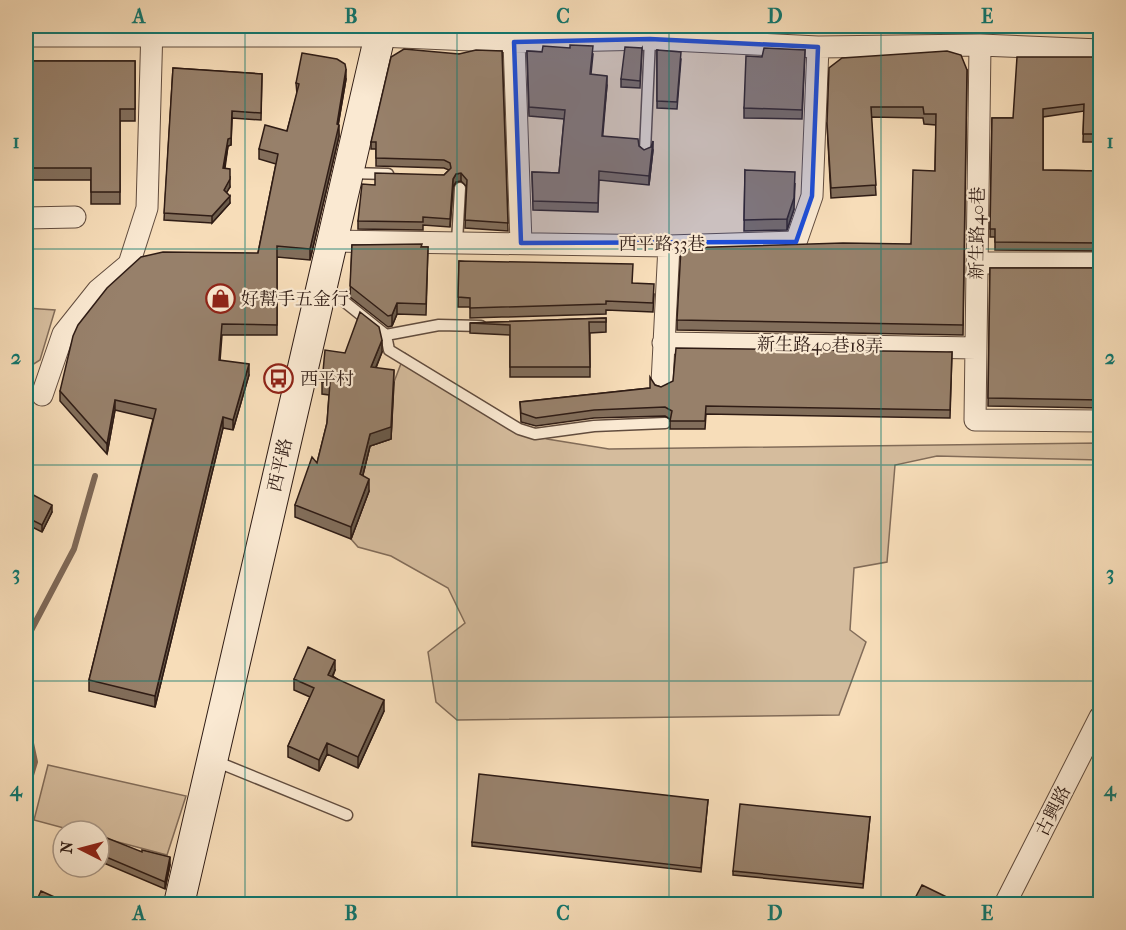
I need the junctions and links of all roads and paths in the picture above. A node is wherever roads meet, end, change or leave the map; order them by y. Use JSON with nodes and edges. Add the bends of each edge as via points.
{"nodes":[{"id":1,"x":152,"y":31,"type":"edge"},
{"id":2,"x":380,"y":31,"type":"edge"},
{"id":3,"x":635,"y":35,"type":"edge"},
{"id":4,"x":26,"y":36,"type":"edge"},
{"id":5,"x":514,"y":42,"type":"junction"},
{"id":6,"x":980,"y":45,"type":"junction"},
{"id":7,"x":818,"y":47,"type":"junction"},
{"id":8,"x":1101,"y":50,"type":"edge"},
{"id":9,"x":645,"y":151,"type":"edge"},
{"id":10,"x":346,"y":173,"type":"junction"},
{"id":11,"x":400,"y":175,"type":"edge"},
{"id":12,"x":460,"y":188,"type":"dead end"},
{"id":13,"x":75,"y":217,"type":"dead end"},
{"id":14,"x":26,"y":218,"type":"edge"},
{"id":15,"x":332,"y":241,"type":"junction"},
{"id":16,"x":457,"y":242,"type":"junction"},
{"id":17,"x":521,"y":243,"type":"junction"},
{"id":18,"x":669,"y":246,"type":"junction"},
{"id":19,"x":1101,"y":262,"type":"edge"},
{"id":20,"x":977,"y":263,"type":"junction"},
{"id":21,"x":321,"y":283,"type":"junction"},
{"id":22,"x":499,"y":326,"type":"edge"},
{"id":23,"x":386,"y":335,"type":"junction"},
{"id":24,"x":663,"y":343,"type":"junction"},
{"id":25,"x":976,"y":348,"type":"junction"},
{"id":26,"x":662,"y":383,"type":"dead end"},
{"id":27,"x":42,"y":395,"type":"dead end"},
{"id":28,"x":1101,"y":421,"type":"edge"},
{"id":29,"x":664,"y":423,"type":"dead end"},
{"id":30,"x":1101,"y":717,"type":"edge"},
{"id":31,"x":212,"y":759,"type":"junction"},
{"id":32,"x":347,"y":815,"type":"dead end"},
{"id":33,"x":179,"y":904,"type":"edge"},
{"id":34,"x":1005,"y":904,"type":"edge"}],
"edges":[{"from":1,"to":2,"type":"street"},
{"from":1,"to":4,"type":"street"},
{"from":1,"to":27,"type":"street","via":[[147,208],[129,264],[98,290],[63,334]]},
{"from":2,"to":5,"type":"street"},
{"from":2,"to":10,"type":"main road","name":"西平路"},
{"from":3,"to":5,"type":"street"},
{"from":3,"to":7,"type":"street"},
{"from":3,"to":9,"type":"lane"},
{"from":5,"to":17,"type":"street"},
{"from":6,"to":7,"type":"street"},
{"from":6,"to":8,"type":"street"},
{"from":6,"to":20,"type":"street","name":"新生路40巷"},
{"from":7,"to":18,"type":"street","name":"西平路33巷","via":[[812,196],[796,242]]},
{"from":10,"to":11,"type":"lane"},
{"from":10,"to":15,"type":"main road","name":"西平路"},
{"from":12,"to":16,"type":"lane"},
{"from":13,"to":14,"type":"street"},
{"from":15,"to":16,"type":"street","name":"西平路33巷"},
{"from":15,"to":21,"type":"main road","name":"西平路"},
{"from":16,"to":17,"type":"street","name":"西平路33巷"},
{"from":17,"to":18,"type":"street","name":"西平路33巷"},
{"from":18,"to":24,"type":"street"},
{"from":19,"to":20,"type":"street"},
{"from":20,"to":25,"type":"street","name":"新生路40巷"},
{"from":21,"to":23,"type":"lane"},
{"from":21,"to":31,"type":"main road","name":"西平路"},
{"from":22,"to":23,"type":"lane","via":[[439,324]]},
{"from":23,"to":29,"type":"lane","via":[[389,350],[519,429],[536,434],[594,426]]},
{"from":24,"to":25,"type":"street","name":"新生路40巷18弄"},
{"from":24,"to":26,"type":"street"},
{"from":25,"to":28,"type":"street","name":"新生路40巷","via":[[975,420]]},
{"from":30,"to":34,"type":"street","name":"古興路"},
{"from":31,"to":32,"type":"lane"},
{"from":31,"to":33,"type":"main road","name":"西平路"}]}
